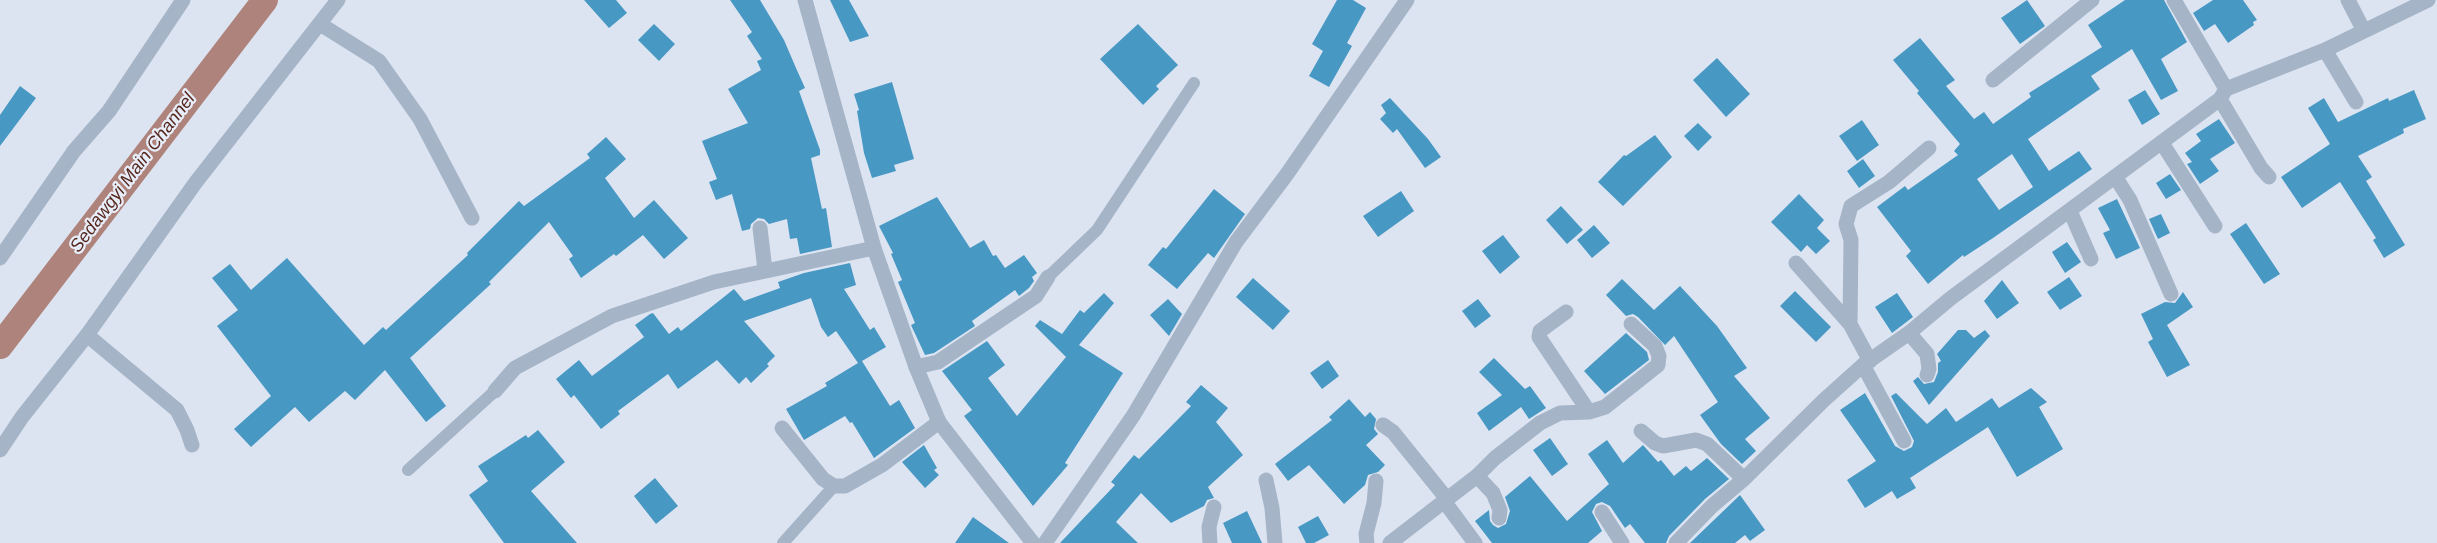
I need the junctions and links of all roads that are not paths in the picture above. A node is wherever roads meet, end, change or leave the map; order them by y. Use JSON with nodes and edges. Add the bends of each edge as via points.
{"nodes":[{"id":1,"x":183,"y":0,"type":"edge"},
{"id":2,"x":338,"y":0,"type":"edge"},
{"id":3,"x":806,"y":0,"type":"edge"},
{"id":4,"x":1407,"y":0,"type":"edge"},
{"id":5,"x":2092,"y":0,"type":"edge"},
{"id":6,"x":2174,"y":0,"type":"edge"},
{"id":7,"x":2348,"y":0,"type":"edge"},
{"id":8,"x":2418,"y":2,"type":"edge"},
{"id":9,"x":320,"y":24,"type":"junction"},
{"id":10,"x":2364,"y":30,"type":"junction"},
{"id":11,"x":2325,"y":50,"type":"junction"},
{"id":12,"x":1993,"y":80,"type":"dead end"},
{"id":13,"x":1194,"y":83,"type":"dead end"},
{"id":14,"x":2223,"y":94,"type":"junction"},
{"id":15,"x":2356,"y":102,"type":"dead end"},
{"id":16,"x":2162,"y":144,"type":"junction"},
{"id":17,"x":1929,"y":148,"type":"dead end"},
{"id":18,"x":2269,"y":177,"type":"dead end"},
{"id":19,"x":2116,"y":178,"type":"junction"},
{"id":20,"x":2070,"y":211,"type":"junction"},
{"id":21,"x":472,"y":218,"type":"dead end"},
{"id":22,"x":2215,"y":226,"type":"dead end"},
{"id":23,"x":760,"y":228,"type":"dead end"},
{"id":24,"x":874,"y":248,"type":"junction"},
{"id":25,"x":0,"y":258,"type":"edge"},
{"id":26,"x":2091,"y":260,"type":"dead end"},
{"id":27,"x":1796,"y":263,"type":"dead end"},
{"id":28,"x":765,"y":270,"type":"junction"},
{"id":29,"x":1048,"y":277,"type":"joint"},
{"id":30,"x":2171,"y":294,"type":"dead end"},
{"id":31,"x":1566,"y":312,"type":"dead end"},
{"id":32,"x":1631,"y":324,"type":"dead end"},
{"id":33,"x":1850,"y":324,"type":"junction"},
{"id":34,"x":1909,"y":333,"type":"junction"},
{"id":35,"x":87,"y":335,"type":"junction"},
{"id":36,"x":1866,"y":363,"type":"junction"},
{"id":37,"x":916,"y":367,"type":"junction"},
{"id":38,"x":1927,"y":375,"type":"dead end"},
{"id":39,"x":495,"y":392,"type":"joint"},
{"id":40,"x":1589,"y":412,"type":"junction"},
{"id":41,"x":939,"y":422,"type":"junction"},
{"id":42,"x":1383,"y":425,"type":"dead end"},
{"id":43,"x":782,"y":428,"type":"dead end"},
{"id":44,"x":1641,"y":431,"type":"dead end"},
{"id":45,"x":1904,"y":441,"type":"dead end"},
{"id":46,"x":192,"y":445,"type":"dead end"},
{"id":47,"x":0,"y":450,"type":"edge"},
{"id":48,"x":408,"y":470,"type":"dead end"},
{"id":49,"x":1478,"y":476,"type":"junction"},
{"id":50,"x":1744,"y":479,"type":"junction"},
{"id":51,"x":1266,"y":480,"type":"dead end"},
{"id":52,"x":1376,"y":481,"type":"dead end"},
{"id":53,"x":834,"y":486,"type":"junction"},
{"id":54,"x":1446,"y":500,"type":"junction"},
{"id":55,"x":1214,"y":507,"type":"dead end"},
{"id":56,"x":1602,"y":512,"type":"dead end"},
{"id":57,"x":1499,"y":518,"type":"dead end"},
{"id":58,"x":783,"y":543,"type":"edge"},
{"id":59,"x":1033,"y":543,"type":"edge"},
{"id":60,"x":1045,"y":543,"type":"edge"},
{"id":61,"x":1210,"y":543,"type":"edge"},
{"id":62,"x":1275,"y":543,"type":"edge"},
{"id":63,"x":1367,"y":543,"type":"edge"},
{"id":64,"x":1389,"y":543,"type":"edge"},
{"id":65,"x":1475,"y":543,"type":"edge"},
{"id":66,"x":1622,"y":543,"type":"edge"},
{"id":67,"x":1676,"y":543,"type":"edge"}],
"edges":[{"from":1,"to":25,"type":"street","via":[[109,111],[74,151]]},
{"from":2,"to":9,"type":"street"},
{"from":3,"to":24,"type":"street"},
{"from":4,"to":60,"type":"street","via":[[1236,242],[1134,416]]},
{"from":5,"to":12,"type":"street"},
{"from":6,"to":14,"type":"street"},
{"from":7,"to":10,"type":"street"},
{"from":8,"to":10,"type":"street"},
{"from":9,"to":21,"type":"street","via":[[379,61],[420,119]]},
{"from":9,"to":35,"type":"street","via":[[196,182]]},
{"from":10,"to":11,"type":"street"},
{"from":11,"to":14,"type":"street"},
{"from":11,"to":15,"type":"street"},
{"from":13,"to":29,"type":"lane","via":[[1097,230]]},
{"from":14,"to":16,"type":"street"},
{"from":14,"to":18,"type":"street"},
{"from":16,"to":19,"type":"street"},
{"from":16,"to":22,"type":"street"},
{"from":17,"to":33,"type":"street","via":[[1889,182],[1851,206],[1846,225],[1851,240]]},
{"from":19,"to":20,"type":"street"},
{"from":19,"to":30,"type":"street","via":[[2130,200]]},
{"from":20,"to":26,"type":"street"},
{"from":20,"to":34,"type":"street"},
{"from":23,"to":28,"type":"street"},
{"from":24,"to":28,"type":"street"},
{"from":24,"to":37,"type":"street"},
{"from":27,"to":33,"type":"street"},
{"from":28,"to":39,"type":"street","via":[[714,282],[612,316],[515,368]]},
{"from":29,"to":37,"type":"street","via":[[1036,296],[938,362]]},
{"from":31,"to":40,"type":"street","via":[[1539,337]]},
{"from":32,"to":40,"type":"street","via":[[1655,346],[1658,365],[1605,407]]},
{"from":33,"to":36,"type":"street"},
{"from":34,"to":36,"type":"street"},
{"from":34,"to":38,"type":"street","via":[[1927,354]]},
{"from":35,"to":46,"type":"street","via":[[177,410]]},
{"from":35,"to":47,"type":"street"},
{"from":36,"to":45,"type":"street"},
{"from":36,"to":50,"type":"street"},
{"from":37,"to":41,"type":"street"},
{"from":39,"to":48,"type":"lane"},
{"from":40,"to":49,"type":"street","via":[[1560,413],[1540,423]]},
{"from":41,"to":53,"type":"street","via":[[857,481]]},
{"from":41,"to":59,"type":"street"},
{"from":42,"to":54,"type":"street","via":[[1393,432]]},
{"from":43,"to":53,"type":"street","via":[[822,479]]},
{"from":44,"to":50,"type":"street","via":[[1663,446],[1695,440],[1707,444]]},
{"from":49,"to":54,"type":"street"},
{"from":49,"to":57,"type":"street","via":[[1493,493]]},
{"from":50,"to":67,"type":"street"},
{"from":51,"to":62,"type":"street"},
{"from":52,"to":63,"type":"street"},
{"from":53,"to":58,"type":"lane"},
{"from":54,"to":64,"type":"street"},
{"from":54,"to":65,"type":"street"},
{"from":55,"to":61,"type":"street"},
{"from":56,"to":66,"type":"street"}]}
